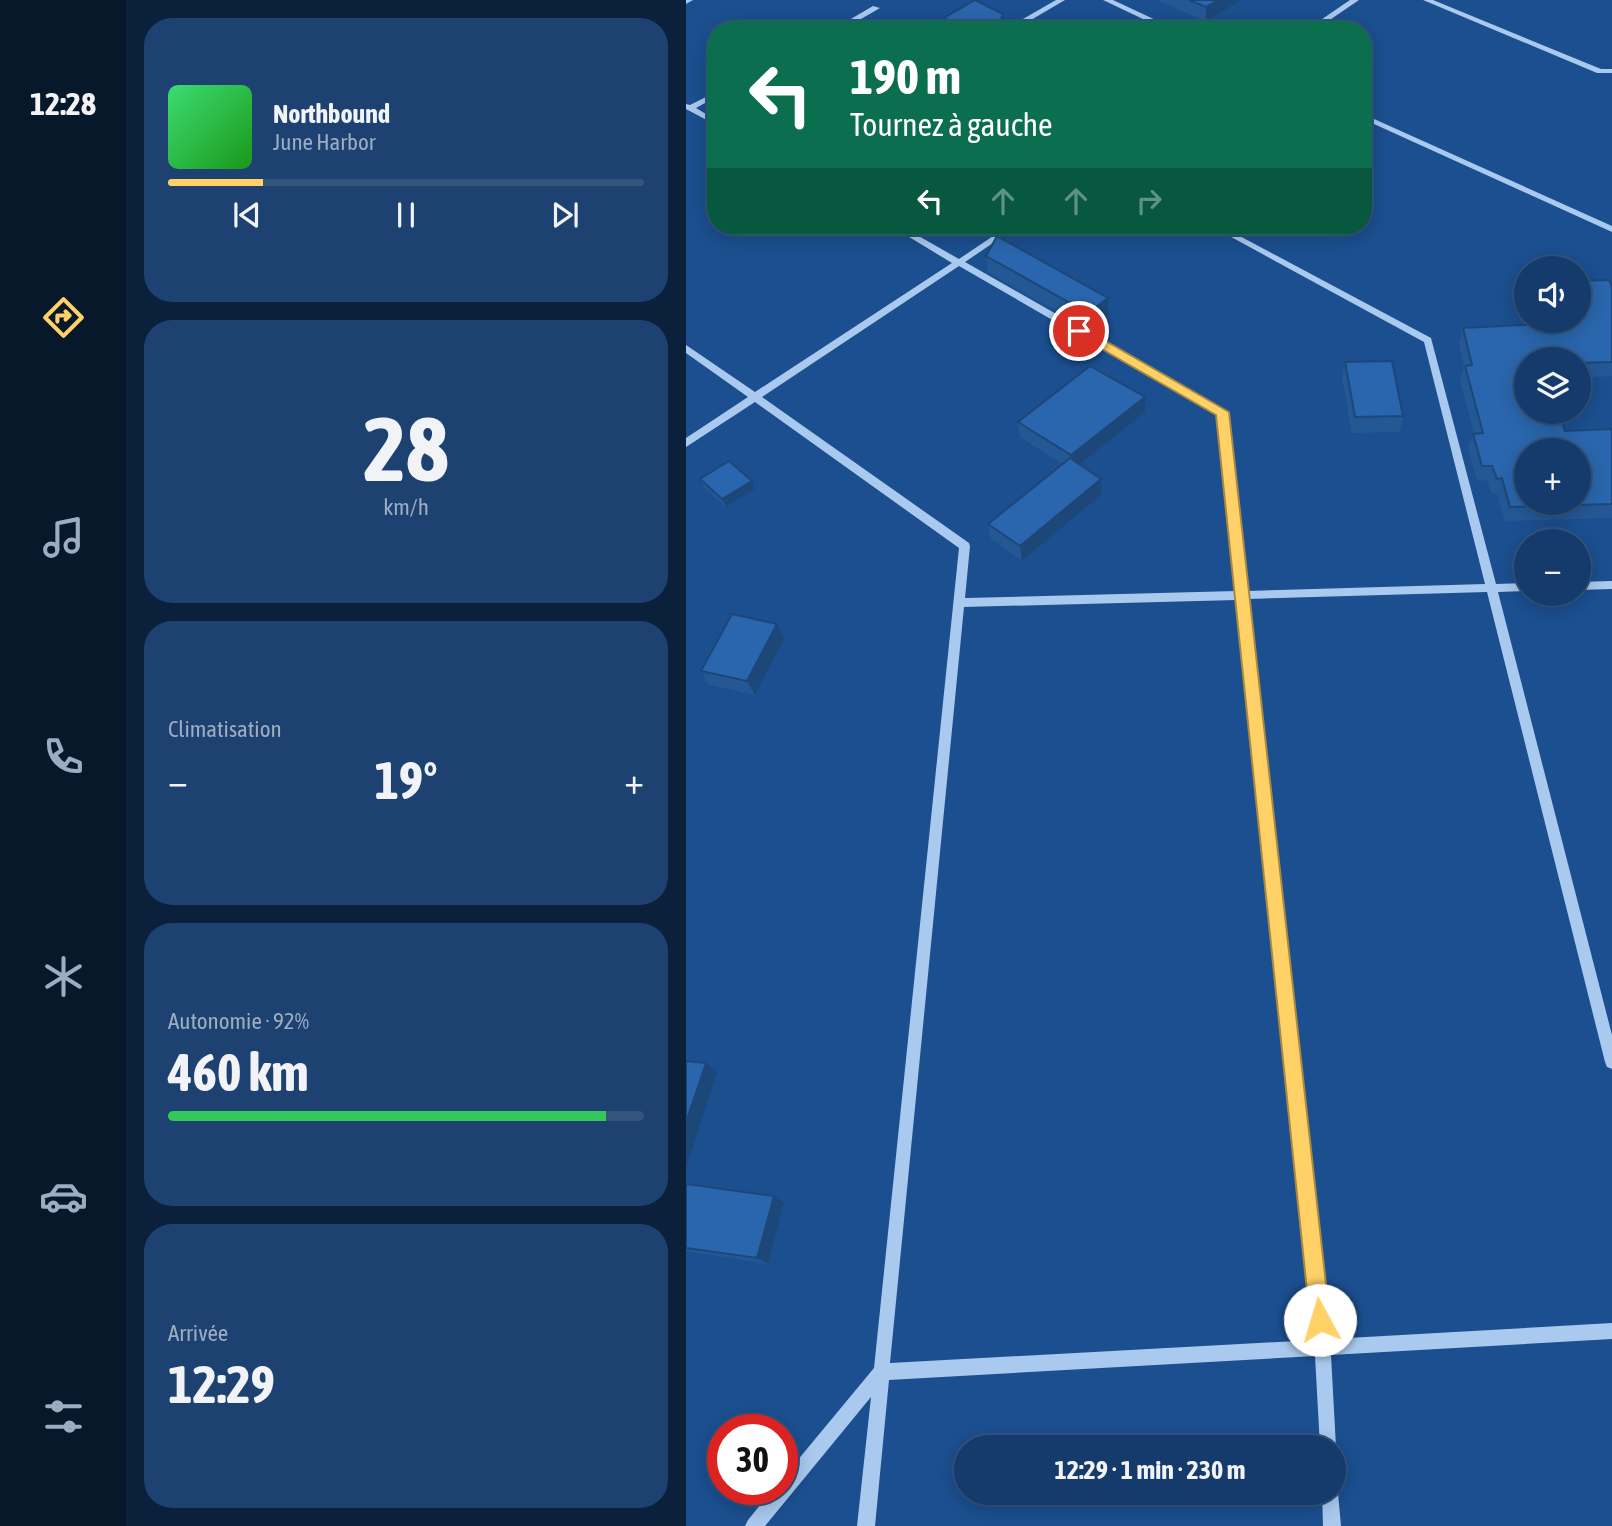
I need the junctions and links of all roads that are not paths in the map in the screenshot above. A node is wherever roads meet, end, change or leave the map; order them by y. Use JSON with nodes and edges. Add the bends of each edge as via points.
{"nodes":[{"id":1,"x":1061,"y":0,"type":"edge"},
{"id":2,"x":1107,"y":0,"type":"edge"},
{"id":3,"x":1355,"y":0,"type":"edge"},
{"id":4,"x":1427,"y":0,"type":"edge"},
{"id":5,"x":876,"y":8,"type":"dead end"},
{"id":6,"x":852,"y":21,"type":"edge"},
{"id":7,"x":1025,"y":21,"type":"edge"},
{"id":8,"x":1153,"y":21,"type":"edge"},
{"id":9,"x":1324,"y":21,"type":"edge"},
{"id":10,"x":1612,"y":71,"type":"edge"},
{"id":11,"x":707,"y":98,"type":"edge"},
{"id":12,"x":688,"y":107,"type":"edge"},
{"id":13,"x":707,"y":118,"type":"edge"},
{"id":14,"x":1372,"y":120,"type":"edge"},
{"id":15,"x":1612,"y":229,"type":"edge"},
{"id":16,"x":911,"y":235,"type":"edge"},
{"id":17,"x":1000,"y":235,"type":"edge"},
{"id":18,"x":1232,"y":235,"type":"edge"},
{"id":19,"x":959,"y":262,"type":"junction"},
{"id":20,"x":686,"y":348,"type":"edge"},
{"id":21,"x":755,"y":397,"type":"junction"},
{"id":22,"x":686,"y":443,"type":"edge"},
{"id":23,"x":1612,"y":585,"type":"edge"},
{"id":24,"x":1591,"y":586,"type":"edge"},
{"id":25,"x":1514,"y":587,"type":"edge"},
{"id":26,"x":1492,"y":588,"type":"junction"},
{"id":27,"x":1242,"y":595,"type":"junction"},
{"id":28,"x":959,"y":603,"type":"junction"},
{"id":29,"x":1612,"y":1062,"type":"edge"},
{"id":30,"x":1612,"y":1331,"type":"edge"},
{"id":31,"x":1323,"y":1347,"type":"junction"},
{"id":32,"x":881,"y":1372,"type":"junction"},
{"id":33,"x":1327,"y":1435,"type":"edge"},
{"id":34,"x":1331,"y":1505,"type":"edge"},
{"id":35,"x":754,"y":1526,"type":"edge"},
{"id":36,"x":866,"y":1526,"type":"edge"},
{"id":37,"x":1332,"y":1526,"type":"edge"}],
"edges":[{"from":1,"to":7,"type":"street"},
{"from":2,"to":8,"type":"street"},
{"from":3,"to":9,"type":"street"},
{"from":4,"to":10,"type":"street","via":[[1600,71]]},
{"from":5,"to":6,"type":"street"},
{"from":11,"to":12,"type":"street"},
{"from":12,"to":13,"type":"street"},
{"from":14,"to":15,"type":"street"},
{"from":16,"to":19,"type":"street"},
{"from":17,"to":19,"type":"street"},
{"from":18,"to":26,"type":"street","via":[[1428,340]]},
{"from":19,"to":21,"type":"street"},
{"from":19,"to":27,"type":"street","via":[[1222,412]]},
{"from":20,"to":21,"type":"street"},
{"from":21,"to":22,"type":"street"},
{"from":21,"to":28,"type":"street","via":[[965,547]]},
{"from":23,"to":24,"type":"street"},
{"from":25,"to":26,"type":"street"},
{"from":26,"to":27,"type":"street"},
{"from":26,"to":29,"type":"street"},
{"from":27,"to":28,"type":"street"},
{"from":27,"to":31,"type":"street"},
{"from":28,"to":32,"type":"street"},
{"from":30,"to":31,"type":"street"},
{"from":31,"to":32,"type":"street"},
{"from":31,"to":33,"type":"street"},
{"from":32,"to":35,"type":"street"},
{"from":32,"to":36,"type":"street"},
{"from":34,"to":37,"type":"street"}]}
